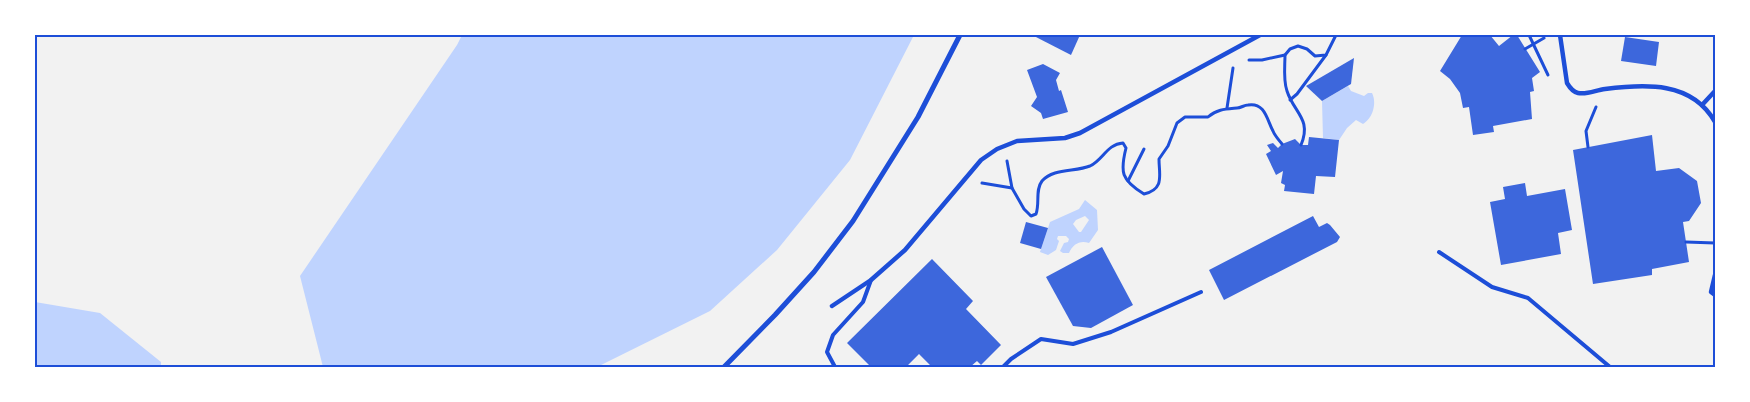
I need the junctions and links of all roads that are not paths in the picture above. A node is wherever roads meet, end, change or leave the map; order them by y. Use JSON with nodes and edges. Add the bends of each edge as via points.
{"nodes":[{"id":1,"x":960,"y":35,"type":"edge"},
{"id":2,"x":1260,"y":35,"type":"edge"},
{"id":3,"x":1560,"y":35,"type":"edge"},
{"id":4,"x":1715,"y":91,"type":"edge"},
{"id":5,"x":1702,"y":105,"type":"junction"},
{"id":6,"x":1715,"y":122,"type":"edge"},
{"id":7,"x":1439,"y":252,"type":"dead end"},
{"id":8,"x":1715,"y":275,"type":"edge"},
{"id":9,"x":871,"y":280,"type":"junction"},
{"id":10,"x":1200,"y":292,"type":"dead end"},
{"id":11,"x":1715,"y":296,"type":"edge"},
{"id":12,"x":832,"y":306,"type":"dead end"},
{"id":13,"x":724,"y":367,"type":"edge"},
{"id":14,"x":835,"y":367,"type":"edge"},
{"id":15,"x":1003,"y":367,"type":"edge"},
{"id":16,"x":1610,"y":367,"type":"edge"}],
"edges":[{"from":1,"to":13,"type":"street","via":[[918,117],[853,221],[814,272]]},
{"from":2,"to":9,"type":"street","via":[[1080,133],[1065,138],[1017,142],[997,149],[982,160],[905,250]]},
{"from":3,"to":5,"type":"street","via":[[1567,83],[1577,93],[1657,86],[1684,92]]},
{"from":4,"to":5,"type":"street"},
{"from":5,"to":6,"type":"street"},
{"from":7,"to":16,"type":"lane","via":[[1492,287],[1528,298]]},
{"from":8,"to":11,"type":"street","via":[[1711,292]]},
{"from":9,"to":12,"type":"street"},
{"from":9,"to":14,"type":"lane","via":[[863,302],[833,335],[827,352]]},
{"from":10,"to":15,"type":"lane","via":[[1111,332],[1073,344],[1042,339]]}]}
